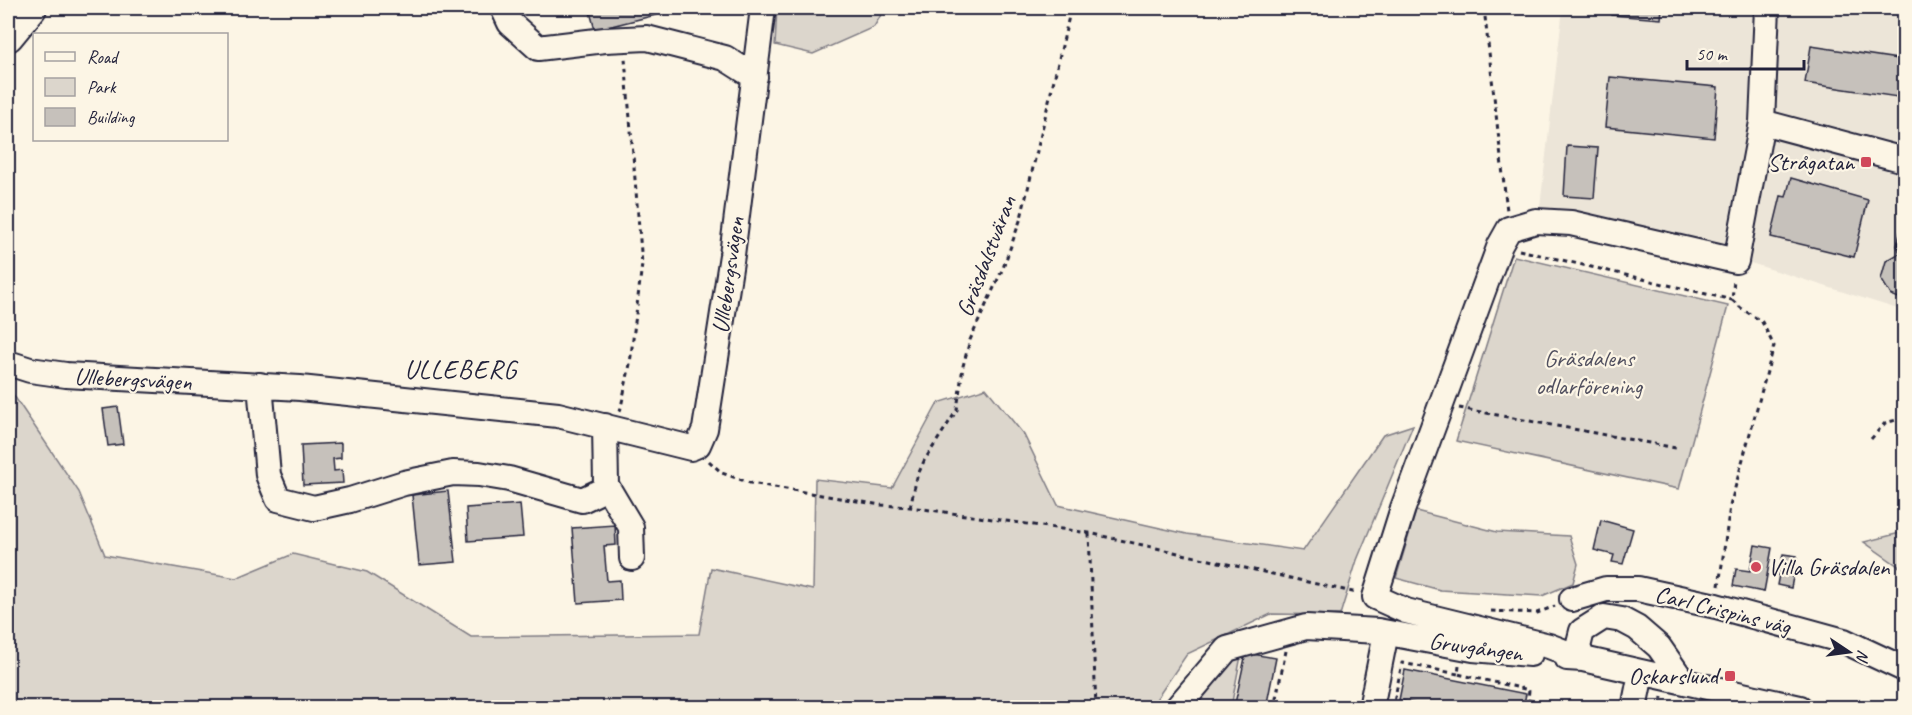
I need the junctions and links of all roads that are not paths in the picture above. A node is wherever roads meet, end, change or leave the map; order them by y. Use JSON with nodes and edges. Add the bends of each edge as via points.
{"nodes":[{"id":1,"x":31,"y":8,"type":"edge"},
{"id":2,"x":503,"y":8,"type":"edge"},
{"id":3,"x":763,"y":8,"type":"edge"},
{"id":4,"x":1767,"y":8,"type":"edge"},
{"id":5,"x":8,"y":36,"type":"edge"},
{"id":6,"x":755,"y":77,"type":"junction"},
{"id":7,"x":1762,"y":122,"type":"junction"},
{"id":8,"x":1905,"y":160,"type":"edge"},
{"id":9,"x":8,"y":363,"type":"edge"},
{"id":10,"x":260,"y":386,"type":"junction"},
{"id":11,"x":611,"y":427,"type":"junction"},
{"id":12,"x":606,"y":485,"type":"junction"},
{"id":13,"x":632,"y":558,"type":"dead end"},
{"id":14,"x":1572,"y":599,"type":"dead end"},
{"id":15,"x":1386,"y":633,"type":"junction"},
{"id":16,"x":1583,"y":659,"type":"junction"},
{"id":17,"x":1905,"y":669,"type":"edge"},
{"id":18,"x":1641,"y":673,"type":"junction"},
{"id":19,"x":1682,"y":680,"type":"junction"},
{"id":20,"x":1177,"y":708,"type":"edge"},
{"id":21,"x":1371,"y":708,"type":"edge"},
{"id":22,"x":1634,"y":708,"type":"edge"},
{"id":23,"x":1800,"y":708,"type":"edge"}],
"edges":[{"from":1,"to":5,"type":"main road"},
{"from":2,"to":6,"type":"street","via":[[510,23],[538,48],[647,38],[725,58]]},
{"from":3,"to":6,"type":"street","name":"Ullebergsvägen"},
{"from":4,"to":7,"type":"street"},
{"from":6,"to":11,"type":"street","name":"Ullebergsvägen","via":[[705,429],[698,445],[691,448]]},
{"from":7,"to":8,"type":"street"},
{"from":7,"to":16,"type":"street","via":[[1736,261],[1571,224],[1536,221],[1505,237],[1403,508],[1375,597],[1406,611],[1549,646]]},
{"from":9,"to":10,"type":"street","name":"Ullebergsvägen","via":[[66,375]]},
{"from":10,"to":11,"type":"street","name":"Ullebergsvägen","via":[[300,387],[558,416]]},
{"from":10,"to":12,"type":"street","via":[[268,475],[278,499],[314,508],[453,473],[509,479],[582,500]]},
{"from":11,"to":12,"type":"street"},
{"from":12,"to":13,"type":"street","via":[[631,527]]},
{"from":14,"to":17,"type":"street","name":"Carl Crispins väg","via":[[1606,589],[1638,589],[1844,642]]},
{"from":15,"to":16,"type":"street","name":"Gruvgången","via":[[1462,647]]},
{"from":15,"to":20,"type":"street","name":"Gruvgången","via":[[1306,627],[1227,649]]},
{"from":15,"to":21,"type":"street"},
{"from":16,"to":18,"type":"street","name":"Gruvgången"},
{"from":16,"to":19,"type":"street","via":[[1578,647],[1582,631],[1604,617],[1622,620],[1659,646]]},
{"from":18,"to":19,"type":"street","name":"Gruvgången"},
{"from":18,"to":22,"type":"street"},
{"from":19,"to":23,"type":"street","name":"Gruvgången"}]}
